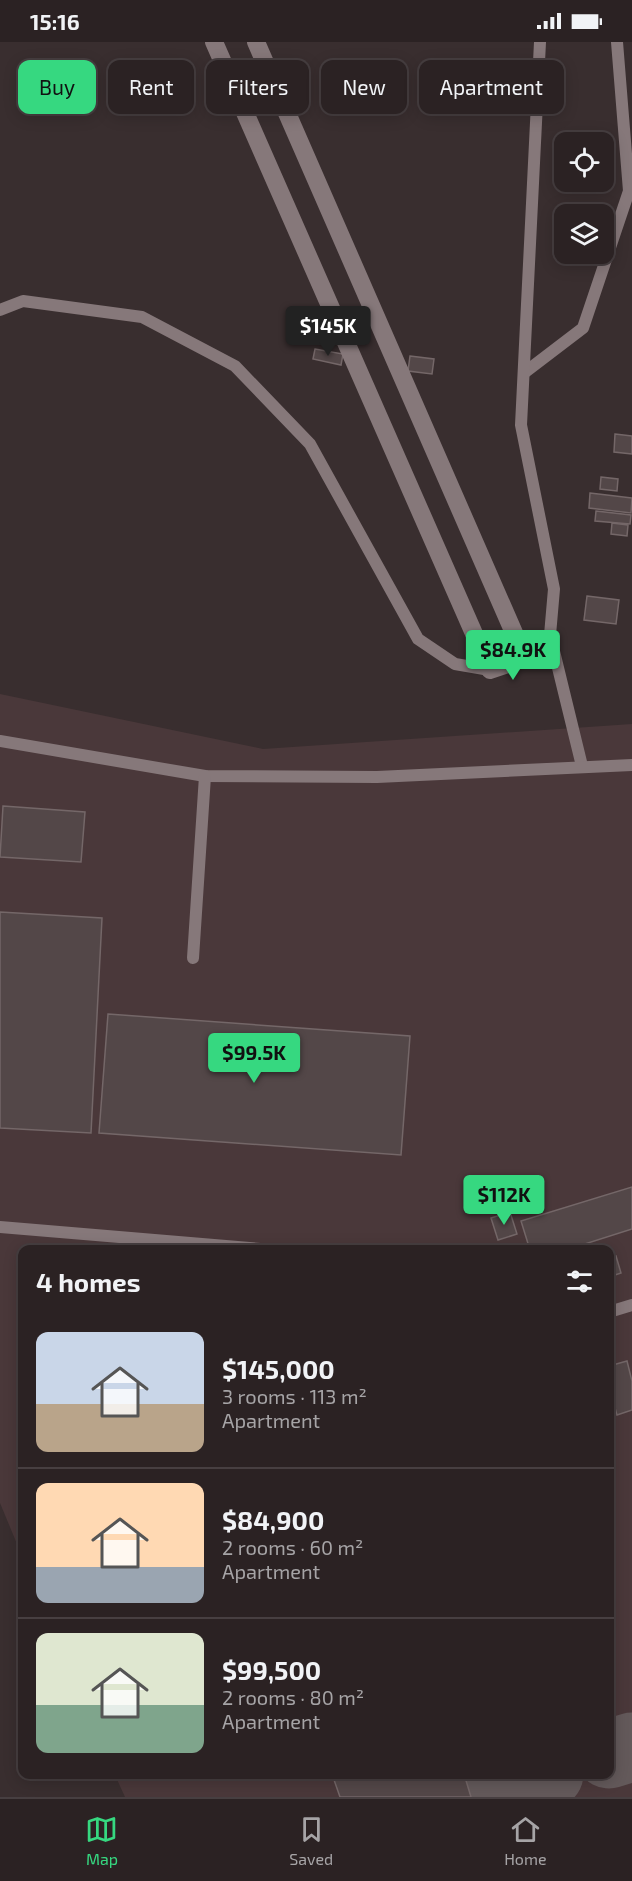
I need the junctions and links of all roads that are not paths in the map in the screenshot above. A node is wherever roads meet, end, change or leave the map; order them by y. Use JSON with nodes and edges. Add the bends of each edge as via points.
{"nodes":[{"id":1,"x":214,"y":42,"type":"edge"},
{"id":2,"x":256,"y":42,"type":"edge"},
{"id":3,"x":540,"y":42,"type":"edge"},
{"id":4,"x":617,"y":42,"type":"edge"},
{"id":5,"x":0,"y":310,"type":"edge"},
{"id":6,"x":524,"y":373,"type":"junction"},
{"id":7,"x":550,"y":635,"type":"junction"},
{"id":8,"x":525,"y":658,"type":"junction"},
{"id":9,"x":490,"y":670,"type":"junction"},
{"id":10,"x":0,"y":741,"type":"edge"},
{"id":11,"x":632,"y":765,"type":"edge"},
{"id":12,"x":582,"y":766,"type":"junction"},
{"id":13,"x":205,"y":776,"type":"junction"},
{"id":14,"x":193,"y":958,"type":"dead end"},
{"id":15,"x":0,"y":1227,"type":"edge"},
{"id":16,"x":214,"y":1245,"type":"edge"},
{"id":17,"x":632,"y":1305,"type":"edge"},
{"id":18,"x":614,"y":1310,"type":"edge"}],
"edges":[{"from":1,"to":9,"type":"street"},
{"from":2,"to":8,"type":"street"},
{"from":3,"to":6,"type":"lane"},
{"from":4,"to":6,"type":"lane","via":[[629,191],[583,328]]},
{"from":5,"to":9,"type":"lane","via":[[23,301],[142,317],[235,366],[310,444],[418,639],[455,664]]},
{"from":6,"to":7,"type":"lane","via":[[521,424],[554,589]]},
{"from":7,"to":8,"type":"lane"},
{"from":7,"to":12,"type":"lane"},
{"from":8,"to":9,"type":"street"},
{"from":10,"to":13,"type":"lane"},
{"from":11,"to":12,"type":"lane"},
{"from":12,"to":13,"type":"lane","via":[[377,777]]},
{"from":13,"to":14,"type":"lane"},
{"from":15,"to":16,"type":"lane"},
{"from":17,"to":18,"type":"lane"}]}
